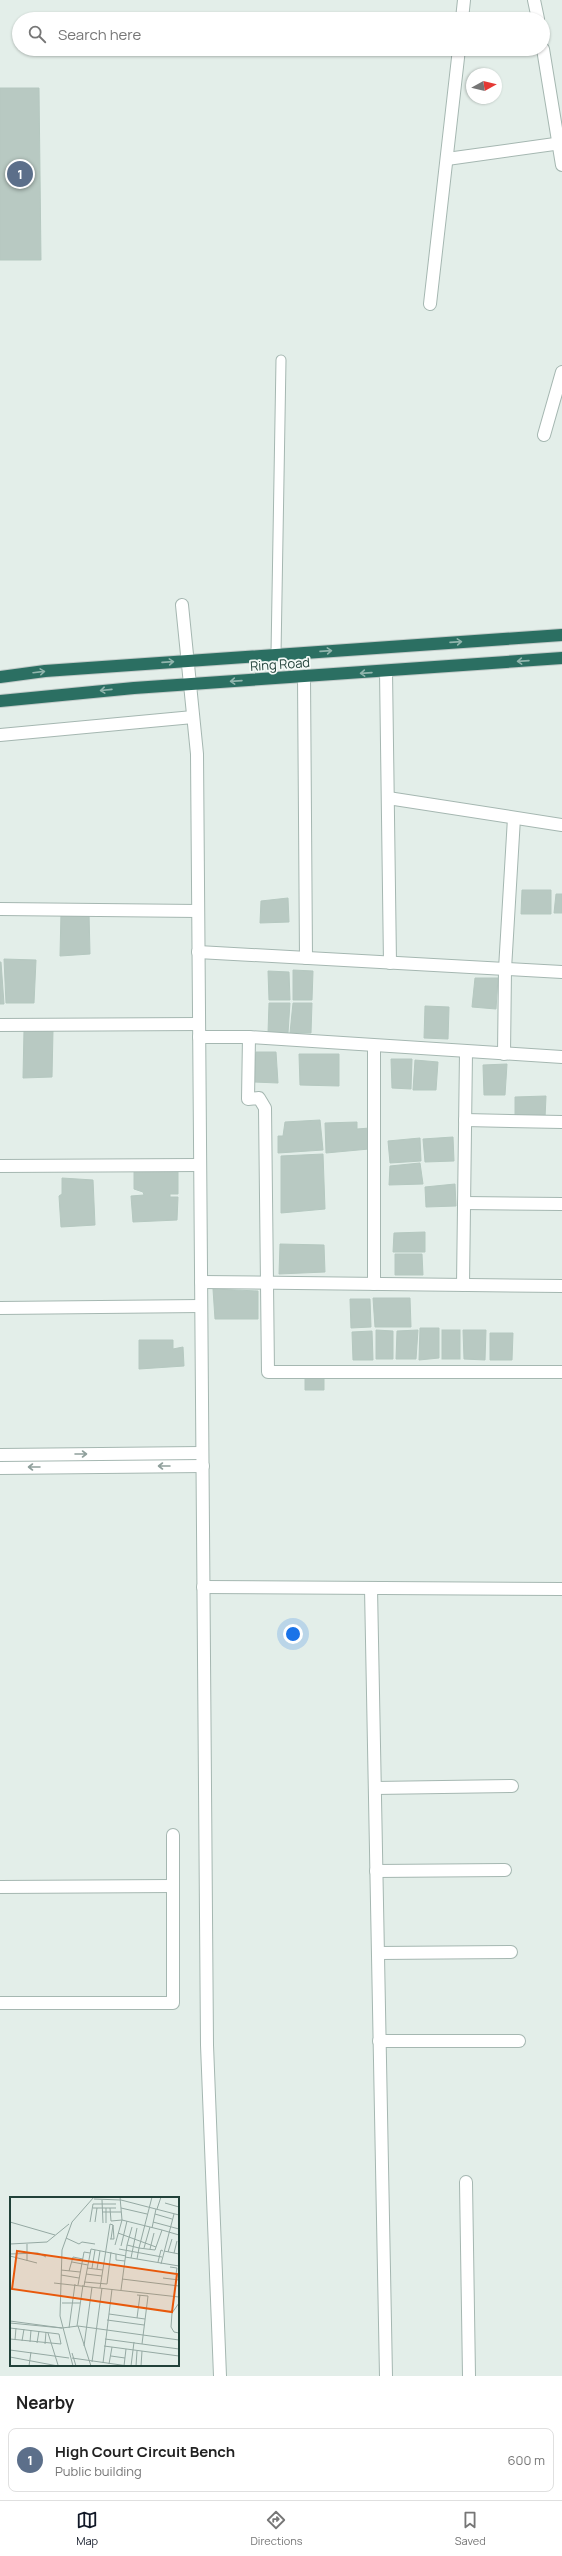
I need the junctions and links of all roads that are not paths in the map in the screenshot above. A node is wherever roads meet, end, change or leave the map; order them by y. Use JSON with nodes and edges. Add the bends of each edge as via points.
{"nodes":[{"id":1,"x":464,"y":0,"type":"edge"},
{"id":2,"x":534,"y":0,"type":"edge"},
{"id":3,"x":463,"y":12,"type":"edge"},
{"id":4,"x":537,"y":12,"type":"edge"},
{"id":5,"x":458,"y":56,"type":"edge"},
{"id":6,"x":544,"y":56,"type":"edge"},
{"id":7,"x":561,"y":143,"type":"edge"},
{"id":8,"x":447,"y":159,"type":"junction"},
{"id":9,"x":562,"y":165,"type":"edge"},
{"id":10,"x":430,"y":304,"type":"dead end"},
{"id":11,"x":281,"y":360,"type":"dead end"},
{"id":12,"x":562,"y":372,"type":"edge"},
{"id":13,"x":544,"y":435,"type":"dead end"},
{"id":14,"x":182,"y":605,"type":"dead end"},
{"id":15,"x":562,"y":635,"type":"edge"},
{"id":16,"x":276,"y":654,"type":"junction"},
{"id":17,"x":562,"y":658,"type":"edge"},
{"id":18,"x":187,"y":661,"type":"junction"},
{"id":19,"x":386,"y":671,"type":"junction"},
{"id":20,"x":0,"y":677,"type":"edge"},
{"id":21,"x":304,"y":677,"type":"junction"},
{"id":22,"x":189,"y":684,"type":"junction"},
{"id":23,"x":0,"y":701,"type":"edge"},
{"id":24,"x":193,"y":717,"type":"junction"},
{"id":25,"x":0,"y":735,"type":"edge"},
{"id":26,"x":388,"y":798,"type":"junction"},
{"id":27,"x":514,"y":818,"type":"junction"},
{"id":28,"x":562,"y":825,"type":"edge"},
{"id":29,"x":0,"y":909,"type":"edge"},
{"id":30,"x":198,"y":911,"type":"junction"},
{"id":31,"x":198,"y":952,"type":"junction"},
{"id":32,"x":306,"y":958,"type":"junction"},
{"id":33,"x":390,"y":962,"type":"junction"},
{"id":34,"x":505,"y":969,"type":"junction"},
{"id":35,"x":562,"y":972,"type":"edge"},
{"id":36,"x":199,"y":1024,"type":"junction"},
{"id":37,"x":0,"y":1025,"type":"edge"},
{"id":38,"x":199,"y":1037,"type":"junction"},
{"id":39,"x":249,"y":1037,"type":"junction"},
{"id":40,"x":374,"y":1046,"type":"junction"},
{"id":41,"x":466,"y":1052,"type":"junction"},
{"id":42,"x":504,"y":1054,"type":"junction"},
{"id":43,"x":562,"y":1057,"type":"edge"},
{"id":44,"x":465,"y":1120,"type":"junction"},
{"id":45,"x":562,"y":1122,"type":"edge"},
{"id":46,"x":200,"y":1165,"type":"junction"},
{"id":47,"x":0,"y":1166,"type":"edge"},
{"id":48,"x":464,"y":1203,"type":"junction"},
{"id":49,"x":562,"y":1204,"type":"edge"},
{"id":50,"x":201,"y":1282,"type":"junction"},
{"id":51,"x":267,"y":1283,"type":"junction"},
{"id":52,"x":374,"y":1284,"type":"junction"},
{"id":53,"x":464,"y":1285,"type":"junction"},
{"id":54,"x":562,"y":1286,"type":"edge"},
{"id":55,"x":201,"y":1306,"type":"junction"},
{"id":56,"x":0,"y":1308,"type":"edge"},
{"id":57,"x":562,"y":1372,"type":"edge"},
{"id":58,"x":202,"y":1453,"type":"junction"},
{"id":59,"x":0,"y":1455,"type":"edge"},
{"id":60,"x":203,"y":1466,"type":"junction"},
{"id":61,"x":0,"y":1468,"type":"edge"},
{"id":62,"x":204,"y":1587,"type":"junction"},
{"id":63,"x":371,"y":1588,"type":"junction"},
{"id":64,"x":562,"y":1590,"type":"edge"},
{"id":65,"x":512,"y":1786,"type":"dead end"},
{"id":66,"x":375,"y":1788,"type":"junction"},
{"id":67,"x":173,"y":1835,"type":"dead end"},
{"id":68,"x":505,"y":1870,"type":"dead end"},
{"id":69,"x":376,"y":1871,"type":"junction"},
{"id":70,"x":173,"y":1886,"type":"junction"},
{"id":71,"x":0,"y":1887,"type":"edge"},
{"id":72,"x":511,"y":1952,"type":"dead end"},
{"id":73,"x":378,"y":1953,"type":"junction"},
{"id":74,"x":0,"y":2003,"type":"edge"},
{"id":75,"x":380,"y":2041,"type":"junction"},
{"id":76,"x":519,"y":2041,"type":"dead end"},
{"id":77,"x":466,"y":2182,"type":"dead end"},
{"id":78,"x":220,"y":2376,"type":"edge"},
{"id":79,"x":386,"y":2376,"type":"edge"},
{"id":80,"x":468,"y":2376,"type":"edge"}],
"edges":[{"from":1,"to":3,"type":"street"},
{"from":2,"to":4,"type":"street"},
{"from":5,"to":8,"type":"street"},
{"from":6,"to":7,"type":"street"},
{"from":7,"to":8,"type":"street"},
{"from":7,"to":9,"type":"street"},
{"from":8,"to":10,"type":"street"},
{"from":11,"to":16,"type":"lane"},
{"from":12,"to":13,"type":"street"},
{"from":14,"to":18,"type":"street"},
{"from":16,"to":15,"type":"highway","name":"Ring Road","one_way":true},
{"from":16,"to":18,"type":"highway","name":"Ring Road"},
{"from":17,"to":19,"type":"highway","name":"Ring Road","one_way":true},
{"from":20,"to":18,"type":"highway","name":"Ring Road","one_way":true,"via":[[45,671]]},
{"from":18,"to":22,"type":"street"},
{"from":19,"to":21,"type":"highway","name":"Ring Road","one_way":true},
{"from":19,"to":26,"type":"street"},
{"from":21,"to":22,"type":"highway","name":"Ring Road","one_way":true},
{"from":21,"to":32,"type":"street"},
{"from":22,"to":23,"type":"highway","name":"Ring Road","one_way":true},
{"from":22,"to":24,"type":"street"},
{"from":24,"to":25,"type":"street"},
{"from":24,"to":30,"type":"street","via":[[197,754]]},
{"from":26,"to":27,"type":"street"},
{"from":26,"to":33,"type":"street"},
{"from":27,"to":28,"type":"street"},
{"from":27,"to":34,"type":"street"},
{"from":29,"to":30,"type":"street"},
{"from":30,"to":31,"type":"street"},
{"from":31,"to":32,"type":"street"},
{"from":31,"to":36,"type":"street"},
{"from":32,"to":33,"type":"street"},
{"from":33,"to":34,"type":"street"},
{"from":34,"to":35,"type":"street"},
{"from":34,"to":42,"type":"street"},
{"from":36,"to":37,"type":"street"},
{"from":36,"to":38,"type":"street"},
{"from":38,"to":39,"type":"street"},
{"from":38,"to":46,"type":"street"},
{"from":39,"to":40,"type":"street"},
{"from":39,"to":51,"type":"street","via":[[248,1098],[259,1098],[265,1108]]},
{"from":40,"to":41,"type":"street"},
{"from":40,"to":52,"type":"street"},
{"from":41,"to":42,"type":"street"},
{"from":41,"to":44,"type":"street"},
{"from":42,"to":43,"type":"street"},
{"from":44,"to":45,"type":"street"},
{"from":44,"to":48,"type":"street"},
{"from":46,"to":47,"type":"street"},
{"from":46,"to":50,"type":"street"},
{"from":48,"to":49,"type":"street"},
{"from":48,"to":53,"type":"street"},
{"from":50,"to":51,"type":"street"},
{"from":50,"to":55,"type":"street"},
{"from":51,"to":52,"type":"street"},
{"from":51,"to":57,"type":"street","via":[[268,1372]]},
{"from":52,"to":53,"type":"street"},
{"from":53,"to":54,"type":"street"},
{"from":55,"to":56,"type":"street"},
{"from":55,"to":58,"type":"street"},
{"from":59,"to":58,"type":"street","one_way":true},
{"from":58,"to":60,"type":"street"},
{"from":60,"to":61,"type":"street","one_way":true},
{"from":60,"to":62,"type":"street"},
{"from":62,"to":63,"type":"street"},
{"from":62,"to":78,"type":"street","via":[[207,2045]]},
{"from":63,"to":64,"type":"street"},
{"from":63,"to":66,"type":"street"},
{"from":65,"to":66,"type":"street"},
{"from":66,"to":69,"type":"street"},
{"from":67,"to":70,"type":"street"},
{"from":68,"to":69,"type":"street"},
{"from":69,"to":73,"type":"street"},
{"from":70,"to":71,"type":"street"},
{"from":70,"to":74,"type":"street","via":[[173,2003]]},
{"from":72,"to":73,"type":"street"},
{"from":73,"to":75,"type":"street"},
{"from":75,"to":76,"type":"street"},
{"from":75,"to":79,"type":"street"},
{"from":77,"to":80,"type":"street"}]}
